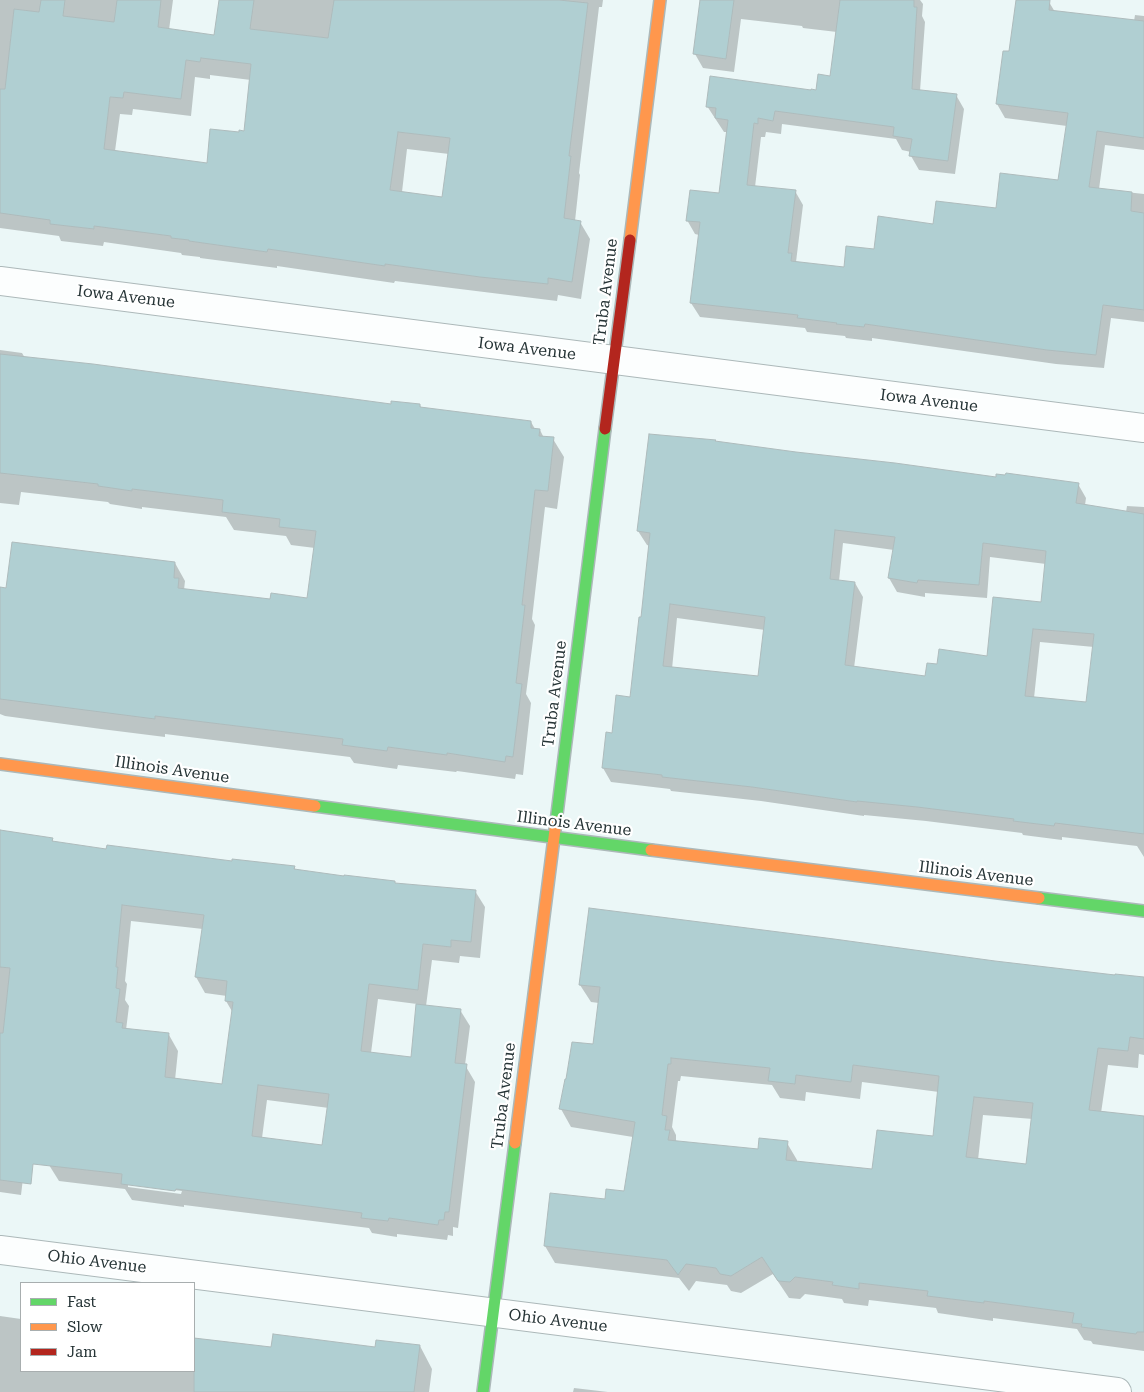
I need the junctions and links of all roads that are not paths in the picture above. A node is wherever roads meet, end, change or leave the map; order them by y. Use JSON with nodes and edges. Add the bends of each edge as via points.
{"nodes":[{"id":1,"x":660,"y":0,"type":"edge"},
{"id":2,"x":0,"y":281,"type":"edge"},
{"id":3,"x":614,"y":361,"type":"junction"},
{"id":4,"x":1144,"y":428,"type":"edge"},
{"id":5,"x":0,"y":764,"type":"edge"},
{"id":6,"x":553,"y":838,"type":"junction"},
{"id":7,"x":1144,"y":911,"type":"edge"},
{"id":8,"x":0,"y":1250,"type":"edge"},
{"id":9,"x":493,"y":1313,"type":"junction"},
{"id":10,"x":483,"y":1392,"type":"edge"},
{"id":11,"x":1117,"y":1392,"type":"edge"}],
"edges":[{"from":1,"to":3,"type":"street","name":"Truba Avenue"},
{"from":2,"to":3,"type":"street","name":"Iowa Avenue"},
{"from":3,"to":4,"type":"street","name":"Iowa Avenue"},
{"from":3,"to":6,"type":"street","name":"Truba Avenue"},
{"from":5,"to":6,"type":"street","name":"Illinois Avenue"},
{"from":6,"to":7,"type":"street","name":"Illinois Avenue"},
{"from":6,"to":9,"type":"street","name":"Truba Avenue"},
{"from":8,"to":9,"type":"street","name":"Ohio Avenue"},
{"from":9,"to":10,"type":"street","name":"Truba Avenue"},
{"from":9,"to":11,"type":"street","name":"Ohio Avenue"}]}
